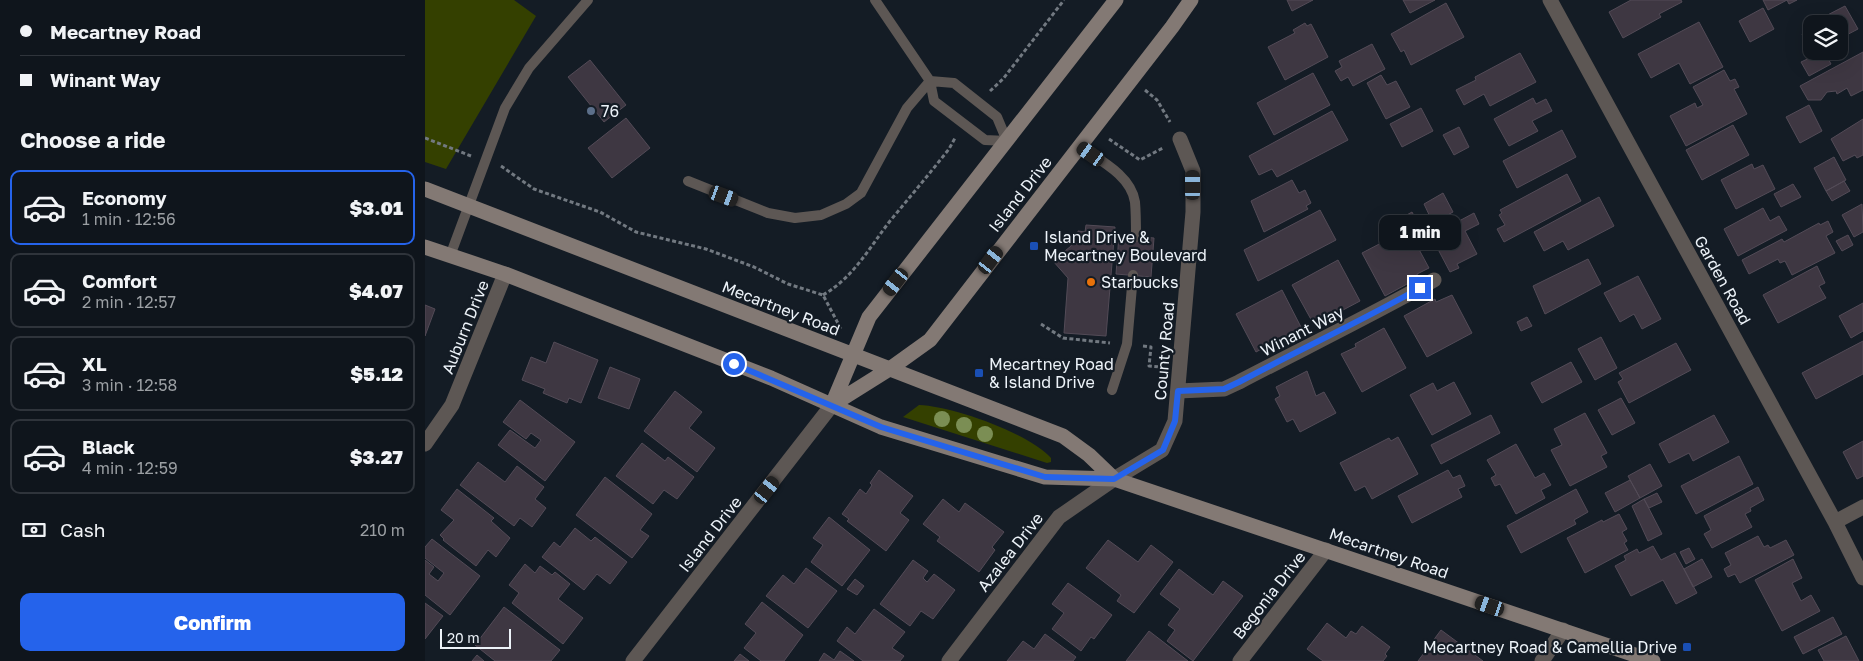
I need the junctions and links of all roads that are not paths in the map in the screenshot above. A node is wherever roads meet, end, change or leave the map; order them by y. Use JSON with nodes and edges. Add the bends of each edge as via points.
{"nodes":[{"id":1,"x":587,"y":0,"type":"edge"},
{"id":2,"x":875,"y":0,"type":"edge"},
{"id":3,"x":1116,"y":0,"type":"edge"},
{"id":4,"x":1191,"y":0,"type":"edge"},
{"id":5,"x":1551,"y":0,"type":"edge"},
{"id":6,"x":930,"y":81,"type":"junction"},
{"id":7,"x":1180,"y":139,"type":"road end"},
{"id":8,"x":1007,"y":141,"type":"junction"},
{"id":9,"x":1079,"y":146,"type":"junction"},
{"id":10,"x":688,"y":181,"type":"dead end"},
{"id":11,"x":425,"y":189,"type":"edge"},
{"id":12,"x":468,"y":206,"type":"junction"},
{"id":13,"x":1136,"y":237,"type":"dead end"},
{"id":14,"x":425,"y":246,"type":"edge"},
{"id":15,"x":450,"y":256,"type":"junction"},
{"id":16,"x":505,"y":274,"type":"junction"},
{"id":17,"x":1133,"y":275,"type":"dead end"},
{"id":18,"x":1434,"y":280,"type":"dead end"},
{"id":19,"x":853,"y":354,"type":"junction"},
{"id":20,"x":891,"y":368,"type":"junction"},
{"id":21,"x":1113,"y":390,"type":"dead end"},
{"id":22,"x":1178,"y":391,"type":"junction"},
{"id":23,"x":832,"y":405,"type":"junction"},
{"id":24,"x":425,"y":444,"type":"edge"},
{"id":25,"x":1114,"y":479,"type":"junction"},
{"id":26,"x":1863,"y":507,"type":"edge"},
{"id":27,"x":1835,"y":522,"type":"junction"},
{"id":28,"x":1325,"y":550,"type":"junction"},
{"id":29,"x":1863,"y":578,"type":"edge"},
{"id":30,"x":1563,"y":630,"type":"junction"},
{"id":31,"x":633,"y":661,"type":"edge"},
{"id":32,"x":949,"y":661,"type":"edge"},
{"id":33,"x":1240,"y":661,"type":"edge"},
{"id":34,"x":1542,"y":661,"type":"edge"},
{"id":35,"x":1653,"y":661,"type":"edge"}],
"edges":[{"from":1,"to":12,"type":"lane","via":[[529,68],[505,108]]},
{"from":2,"to":6,"type":"lane"},
{"from":3,"to":8,"type":"main road","name":"Island Drive"},
{"from":4,"to":9,"type":"main road","name":"Island Drive"},
{"from":5,"to":27,"type":"street","name":"Garden Road"},
{"from":6,"to":8,"type":"lane","via":[[954,84],[980,103],[997,117]]},
{"from":6,"to":8,"type":"lane","via":[[934,101],[985,140]]},
{"from":6,"to":10,"type":"lane","via":[[907,108],[861,193],[821,215],[795,218],[768,213]]},
{"from":7,"to":22,"type":"street","name":"County Road","via":[[1193,171],[1193,212]]},
{"from":8,"to":19,"type":"main road","name":"Island Drive","via":[[869,317]]},
{"from":9,"to":13,"type":"lane","via":[[1115,170],[1127,183],[1135,200]]},
{"from":9,"to":20,"type":"main road","name":"Island Drive","via":[[930,340]]},
{"from":11,"to":12,"type":"main road","name":"Mecartney Road"},
{"from":12,"to":15,"type":"lane"},
{"from":12,"to":19,"type":"main road","name":"Mecartney Road"},
{"from":14,"to":15,"type":"main road","name":"Mecartney Road"},
{"from":15,"to":16,"type":"main road","name":"Mecartney Road"},
{"from":16,"to":23,"type":"main road","name":"Mecartney Road"},
{"from":16,"to":24,"type":"street","name":"Auburn Drive","via":[[452,405]]},
{"from":17,"to":21,"type":"lane","via":[[1127,344]]},
{"from":18,"to":22,"type":"street","name":"Winant Way","via":[[1224,389]]},
{"from":19,"to":20,"type":"main road","name":"Mecartney Road"},
{"from":19,"to":23,"type":"main road","name":"Island Drive"},
{"from":20,"to":23,"type":"main road","name":"Island Drive"},
{"from":20,"to":25,"type":"main road","name":"Mecartney Road","via":[[1063,436]]},
{"from":22,"to":25,"type":"street","name":"County Road","via":[[1175,421],[1163,450]]},
{"from":23,"to":25,"type":"main road","name":"Mecartney Road","via":[[881,427],[1045,477]]},
{"from":23,"to":31,"type":"street","name":"Island Drive"},
{"from":25,"to":28,"type":"main road","name":"Mecartney Road"},
{"from":25,"to":32,"type":"street","name":"Azalea Drive","via":[[1059,517]]},
{"from":26,"to":27,"type":"street"},
{"from":27,"to":29,"type":"street","name":"Garden Road"},
{"from":28,"to":30,"type":"main road","name":"Mecartney Road"},
{"from":28,"to":33,"type":"street","name":"Begonia Drive"},
{"from":30,"to":34,"type":"street"},
{"from":30,"to":35,"type":"main road","name":"Mecartney Road"}]}
